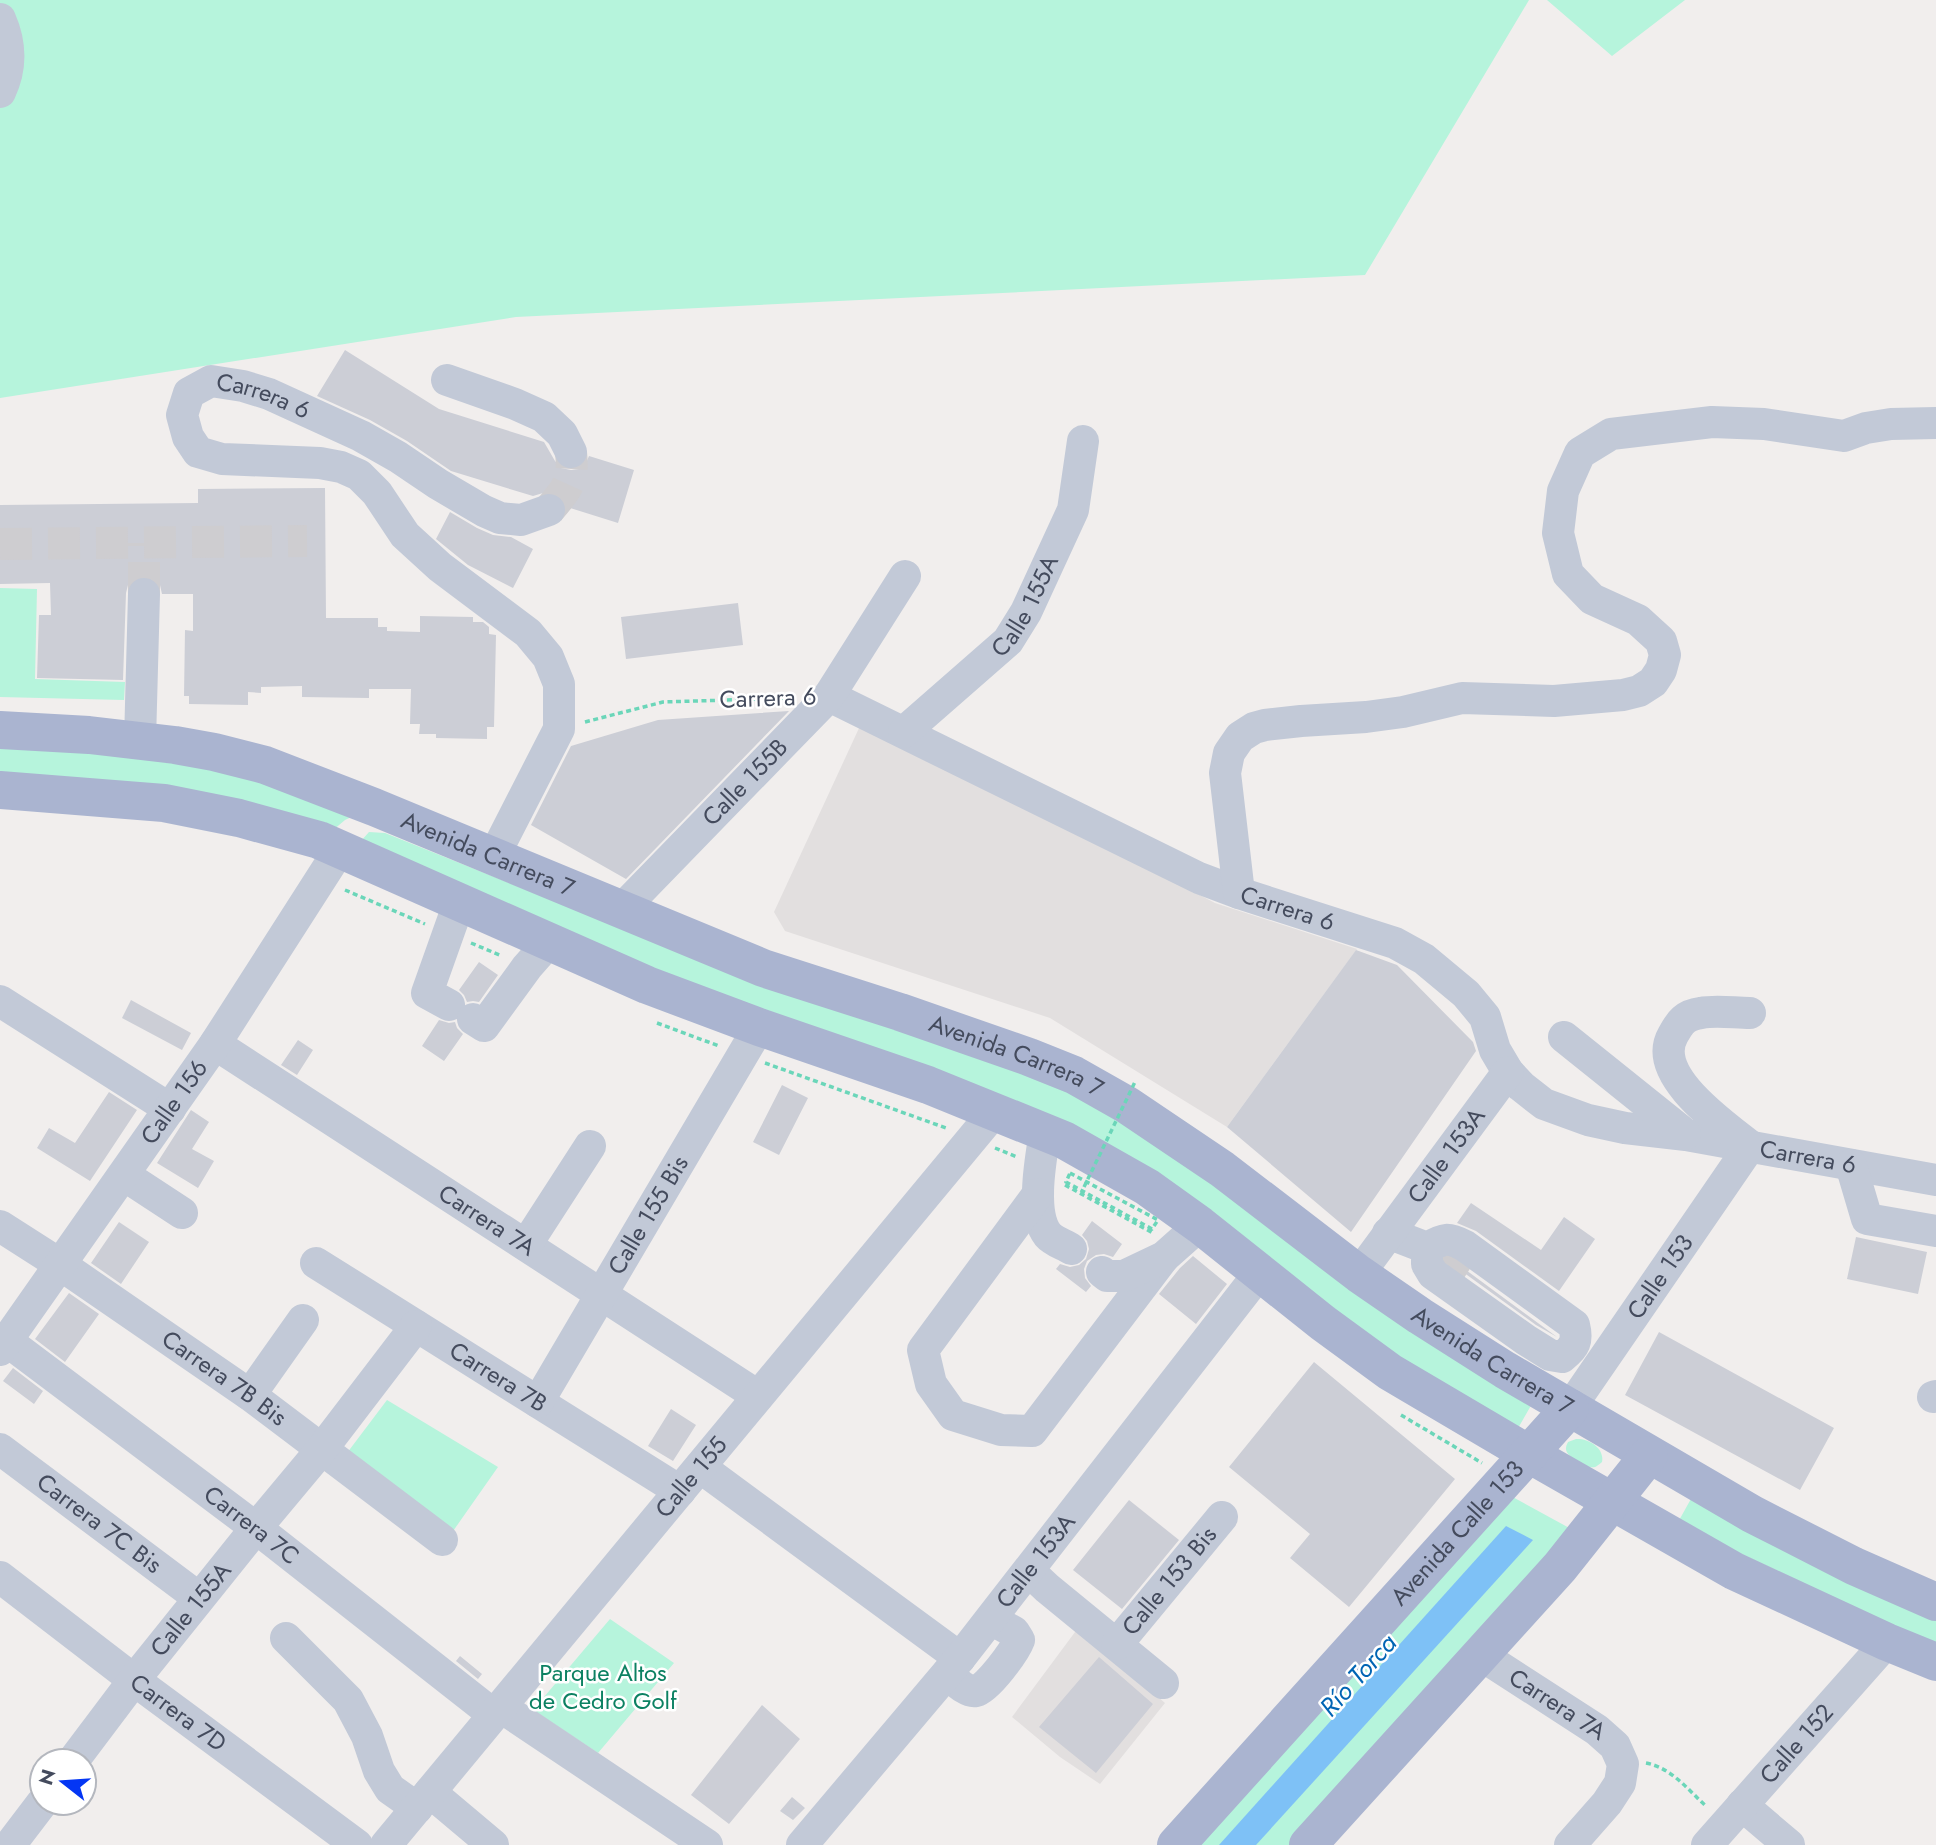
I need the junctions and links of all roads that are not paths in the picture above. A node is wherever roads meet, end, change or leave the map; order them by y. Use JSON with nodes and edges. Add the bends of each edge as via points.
{"nodes":[{"id":1,"x":0,"y":19,"type":"edge"},
{"id":2,"x":0,"y":92,"type":"edge"},
{"id":3,"x":447,"y":380,"type":"dead end"},
{"id":4,"x":1936,"y":423,"type":"edge"},
{"id":5,"x":1083,"y":442,"type":"dead end"},
{"id":6,"x":570,"y":452,"type":"tunnel mouth"},
{"id":7,"x":549,"y":510,"type":"tunnel mouth"},
{"id":8,"x":905,"y":576,"type":"dead end"},
{"id":9,"x":144,"y":594,"type":"tunnel mouth"},
{"id":10,"x":829,"y":696,"type":"junction"},
{"id":11,"x":0,"y":730,"type":"edge"},
{"id":12,"x":904,"y":733,"type":"junction"},
{"id":13,"x":140,"y":741,"type":"junction"},
{"id":14,"x":0,"y":790,"type":"edge"},
{"id":15,"x":459,"y":843,"type":"junction"},
{"id":16,"x":340,"y":849,"type":"junction"},
{"id":17,"x":494,"y":856,"type":"junction"},
{"id":18,"x":1239,"y":892,"type":"junction"},
{"id":19,"x":459,"y":903,"type":"junction"},
{"id":20,"x":621,"y":910,"type":"junction"},
{"id":21,"x":550,"y":942,"type":"junction"},
{"id":22,"x":0,"y":1000,"type":"edge"},
{"id":23,"x":1750,"y":1013,"type":"dead end"},
{"id":24,"x":759,"y":1027,"type":"junction"},
{"id":25,"x":1564,"y":1037,"type":"dead end"},
{"id":26,"x":215,"y":1044,"type":"junction"},
{"id":27,"x":1508,"y":1072,"type":"junction"},
{"id":28,"x":170,"y":1109,"type":"junction"},
{"id":29,"x":995,"y":1111,"type":"junction"},
{"id":30,"x":1045,"y":1132,"type":"junction"},
{"id":31,"x":1686,"y":1135,"type":"junction"},
{"id":32,"x":590,"y":1146,"type":"dead end"},
{"id":33,"x":1750,"y":1146,"type":"junction"},
{"id":34,"x":1851,"y":1166,"type":"junction"},
{"id":35,"x":124,"y":1175,"type":"junction"},
{"id":36,"x":1936,"y":1180,"type":"edge"},
{"id":37,"x":1051,"y":1189,"type":"junction"},
{"id":38,"x":181,"y":1213,"type":"dead end"},
{"id":39,"x":1200,"y":1225,"type":"junction"},
{"id":40,"x":0,"y":1226,"type":"edge"},
{"id":41,"x":1936,"y":1231,"type":"edge"},
{"id":42,"x":1388,"y":1233,"type":"junction"},
{"id":43,"x":526,"y":1245,"type":"junction"},
{"id":44,"x":1157,"y":1245,"type":"junction"},
{"id":45,"x":1072,"y":1249,"type":"dead end"},
{"id":46,"x":316,"y":1263,"type":"dead end"},
{"id":47,"x":1454,"y":1264,"type":"junction"},
{"id":48,"x":61,"y":1265,"type":"junction"},
{"id":49,"x":1102,"y":1272,"type":"dead end"},
{"id":50,"x":1261,"y":1272,"type":"junction"},
{"id":51,"x":1359,"y":1274,"type":"junction"},
{"id":52,"x":601,"y":1294,"type":"junction"},
{"id":53,"x":1420,"y":1316,"type":"junction"},
{"id":54,"x":303,"y":1320,"type":"dead end"},
{"id":55,"x":416,"y":1326,"type":"junction"},
{"id":56,"x":1531,"y":1332,"type":"junction"},
{"id":57,"x":3,"y":1346,"type":"edge"},
{"id":58,"x":1573,"y":1349,"type":"junction"},
{"id":59,"x":1598,"y":1368,"type":"junction"},
{"id":60,"x":250,"y":1395,"type":"junction"},
{"id":61,"x":758,"y":1396,"type":"junction"},
{"id":62,"x":538,"y":1402,"type":"junction"},
{"id":63,"x":1570,"y":1408,"type":"junction"},
{"id":64,"x":0,"y":1449,"type":"edge"},
{"id":65,"x":322,"y":1449,"type":"junction"},
{"id":66,"x":1529,"y":1454,"type":"junction"},
{"id":67,"x":1649,"y":1455,"type":"junction"},
{"id":68,"x":700,"y":1467,"type":"junction"},
{"id":69,"x":680,"y":1491,"type":"junction"},
{"id":70,"x":1612,"y":1502,"type":"junction"},
{"id":71,"x":1222,"y":1517,"type":"dead end"},
{"id":72,"x":256,"y":1528,"type":"junction"},
{"id":73,"x":442,"y":1539,"type":"dead end"},
{"id":74,"x":1029,"y":1571,"type":"junction"},
{"id":75,"x":0,"y":1577,"type":"edge"},
{"id":76,"x":1932,"y":1597,"type":"edge"},
{"id":77,"x":199,"y":1598,"type":"junction"},
{"id":78,"x":286,"y":1638,"type":"dead end"},
{"id":79,"x":1886,"y":1642,"type":"junction"},
{"id":80,"x":1117,"y":1644,"type":"junction"},
{"id":81,"x":1480,"y":1655,"type":"junction"},
{"id":82,"x":1936,"y":1662,"type":"edge"},
{"id":83,"x":953,"y":1666,"type":"junction"},
{"id":84,"x":134,"y":1680,"type":"junction"},
{"id":85,"x":1163,"y":1683,"type":"dead end"},
{"id":86,"x":498,"y":1711,"type":"junction"},
{"id":87,"x":84,"y":1747,"type":"edge"},
{"id":88,"x":424,"y":1800,"type":"junction"},
{"id":89,"x":31,"y":1817,"type":"edge"},
{"id":90,"x":1725,"y":1825,"type":"edge"},
{"id":91,"x":688,"y":1840,"type":"edge"},
{"id":92,"x":10,"y":1845,"type":"edge"},
{"id":93,"x":357,"y":1845,"type":"edge"},
{"id":94,"x":386,"y":1845,"type":"edge"},
{"id":95,"x":493,"y":1845,"type":"edge"},
{"id":96,"x":802,"y":1845,"type":"edge"},
{"id":97,"x":1176,"y":1845,"type":"edge"},
{"id":98,"x":1308,"y":1845,"type":"edge"},
{"id":99,"x":1570,"y":1845,"type":"edge"},
{"id":100,"x":1789,"y":1845,"type":"edge"}],
"edges":[{"from":1,"to":2,"type":"street","via":[[8,37],[9,60]]},
{"from":3,"to":6,"type":"street","via":[[544,417],[562,435]]},
{"from":4,"to":18,"type":"street","via":[[1891,424],[1844,436],[1765,424],[1712,422],[1611,434],[1580,453],[1563,491],[1558,533],[1568,574],[1592,599],[1638,620],[1661,641],[1665,655],[1653,682],[1623,695],[1554,701],[1462,698],[1403,712],[1254,728],[1240,737],[1229,753],[1225,773]]},
{"from":5,"to":12,"type":"street","name":"Calle 155A","via":[[1073,510],[1026,612],[1008,641]]},
{"from":7,"to":17,"type":"street","name":"Carrera 6","via":[[521,520],[500,518],[361,436],[243,386],[211,381],[189,393],[182,415],[198,452],[222,459],[320,463],[359,475],[405,535],[528,633],[548,656],[559,684],[559,729]]},
{"from":8,"to":10,"type":"street","name":"Calle 155B"},
{"from":9,"to":13,"type":"street"},
{"from":10,"to":12,"type":"street","name":"Carrera 6"},
{"from":10,"to":20,"type":"street","name":"Calle 155B"},
{"from":11,"to":13,"type":"main road","name":"Avenida Carrera 7"},
{"from":12,"to":18,"type":"street","name":"Carrera 6","via":[[1199,878]]},
{"from":13,"to":15,"type":"main road","name":"Avenida Carrera 7","via":[[265,765]]},
{"from":14,"to":16,"type":"main road","via":[[164,803],[279,828]]},
{"from":15,"to":16,"type":"main road","via":[[376,824],[360,826]]},
{"from":15,"to":17,"type":"main road","name":"Avenida Carrera 7"},
{"from":16,"to":19,"type":"main road"},
{"from":16,"to":26,"type":"street","name":"Calle 156"},
{"from":17,"to":20,"type":"main road","name":"Avenida Carrera 7"},
{"from":18,"to":27,"type":"street","name":"Carrera 6","via":[[1395,943],[1424,959],[1466,994],[1485,1017],[1495,1050]]},
{"from":19,"to":21,"type":"main road"},
{"from":19,"to":21,"type":"street","via":[[427,993],[484,1026]]},
{"from":20,"to":51,"type":"main road","name":"Avenida Carrera 7","via":[[763,968],[1074,1075],[1222,1169]]},
{"from":21,"to":24,"type":"main road"},
{"from":22,"to":28,"type":"street"},
{"from":23,"to":33,"type":"street","via":[[1700,1013],[1681,1021],[1669,1042],[1671,1066],[1685,1088],[1704,1110]]},
{"from":24,"to":29,"type":"main road"},
{"from":24,"to":52,"type":"street","name":"Calle 155 Bis"},
{"from":25,"to":31,"type":"street"},
{"from":26,"to":28,"type":"street","name":"Calle 156"},
{"from":26,"to":43,"type":"street","name":"Carrera 7A"},
{"from":27,"to":31,"type":"street","name":"Carrera 6","via":[[1544,1104],[1588,1120]]},
{"from":27,"to":42,"type":"street","name":"Calle 153A"},
{"from":28,"to":35,"type":"street","name":"Calle 156"},
{"from":29,"to":30,"type":"main road"},
{"from":29,"to":61,"type":"street","name":"Calle 155"},
{"from":30,"to":37,"type":"street"},
{"from":30,"to":39,"type":"main road","via":[[1147,1187]]},
{"from":31,"to":33,"type":"street","name":"Carrera 6"},
{"from":32,"to":43,"type":"street"},
{"from":33,"to":34,"type":"street","name":"Carrera 6"},
{"from":33,"to":59,"type":"street","name":"Calle 153"},
{"from":34,"to":36,"type":"street","name":"Carrera 6"},
{"from":34,"to":41,"type":"street","via":[[1867,1219]]},
{"from":35,"to":38,"type":"street"},
{"from":35,"to":48,"type":"street","name":"Calle 156"},
{"from":37,"to":44,"type":"street","via":[[923,1350],[931,1384],[953,1415],[1001,1430],[1032,1431]]},
{"from":37,"to":45,"type":"street","via":[[1040,1218],[1048,1235]]},
{"from":39,"to":44,"type":"street"},
{"from":39,"to":50,"type":"main road"},
{"from":40,"to":48,"type":"street","name":"Carrera 7B Bis"},
{"from":42,"to":47,"type":"street","via":[[1427,1248],[1441,1239],[1453,1239]]},
{"from":42,"to":51,"type":"street","name":"Calle 153A"},
{"from":43,"to":52,"type":"street","name":"Carrera 7A"},
{"from":44,"to":49,"type":"street","via":[[1124,1276]]},
{"from":46,"to":55,"type":"street","name":"Carrera 7B"},
{"from":47,"to":53,"type":"street"},
{"from":47,"to":56,"type":"street"},
{"from":47,"to":56,"type":"street"},
{"from":48,"to":57,"type":"street","name":"Calle 156"},
{"from":48,"to":60,"type":"street","name":"Carrera 7B Bis"},
{"from":50,"to":66,"type":"main road","via":[[1390,1372]]},
{"from":50,"to":74,"type":"street","name":"Calle 153A"},
{"from":51,"to":53,"type":"main road","name":"Avenida Carrera 7"},
{"from":52,"to":61,"type":"street","name":"Carrera 7A"},
{"from":52,"to":62,"type":"street","name":"Calle 155 Bis"},
{"from":53,"to":56,"type":"main road","name":"Avenida Carrera 7"},
{"from":54,"to":60,"type":"street"},
{"from":55,"to":62,"type":"street","name":"Carrera 7B"},
{"from":55,"to":65,"type":"street","name":"Calle 155A"},
{"from":56,"to":58,"type":"street","via":[[1550,1355],[1562,1357]]},
{"from":56,"to":58,"type":"street","via":[[1574,1325]]},
{"from":56,"to":63,"type":"main road","name":"Avenida Carrera 7"},
{"from":57,"to":72,"type":"street","name":"Carrera 7C"},
{"from":58,"to":59,"type":"street"},
{"from":59,"to":63,"type":"street","name":"Calle 153"},
{"from":60,"to":65,"type":"street","name":"Carrera 7B Bis"},
{"from":61,"to":68,"type":"street","name":"Calle 155"},
{"from":62,"to":69,"type":"street","name":"Carrera 7B"},
{"from":63,"to":66,"type":"main road","name":"Avenida Calle 153"},
{"from":63,"to":67,"type":"main road","name":"Avenida Carrera 7"},
{"from":64,"to":77,"type":"street","name":"Carrera 7C Bis"},
{"from":65,"to":72,"type":"street","name":"Calle 155A"},
{"from":65,"to":73,"type":"street","name":"Carrera 7B Bis"},
{"from":66,"to":70,"type":"main road"},
{"from":66,"to":97,"type":"main road","name":"Avenida Calle 153"},
{"from":67,"to":70,"type":"main road"},
{"from":67,"to":76,"type":"main road","name":"Avenida Carrera 7","via":[[1854,1566]]},
{"from":68,"to":69,"type":"street","name":"Calle 155"},
{"from":68,"to":83,"type":"street"},
{"from":69,"to":86,"type":"street","name":"Calle 155"},
{"from":70,"to":79,"type":"main road","via":[[1734,1571]]},
{"from":70,"to":81,"type":"main road"},
{"from":71,"to":80,"type":"street","name":"Calle 153 Bis"},
{"from":72,"to":77,"type":"street","name":"Calle 155A"},
{"from":72,"to":86,"type":"street","name":"Carrera 7C"},
{"from":74,"to":80,"type":"street"},
{"from":74,"to":83,"type":"street","name":"Calle 153A"},
{"from":75,"to":84,"type":"street","name":"Carrera 7D"},
{"from":77,"to":84,"type":"street","name":"Calle 155A"},
{"from":78,"to":88,"type":"street","via":[[348,1700],[390,1789]]},
{"from":79,"to":82,"type":"main road"},
{"from":79,"to":90,"type":"street","name":"Calle 152"},
{"from":80,"to":85,"type":"street"},
{"from":81,"to":98,"type":"main road"},
{"from":81,"to":99,"type":"street","name":"Carrera 7A","via":[[1615,1746],[1623,1764],[1620,1783]]},
{"from":83,"to":96,"type":"street","name":"Calle 153A"},
{"from":84,"to":87,"type":"street","name":"Calle 155A"},
{"from":84,"to":93,"type":"street","name":"Carrera 7D"},
{"from":86,"to":88,"type":"street","name":"Calle 155"},
{"from":86,"to":91,"type":"street","name":"Carrera 7C"},
{"from":88,"to":94,"type":"street","name":"Calle 155"},
{"from":88,"to":95,"type":"street"},
{"from":89,"to":92,"type":"street"},
{"from":90,"to":100,"type":"street"}]}
